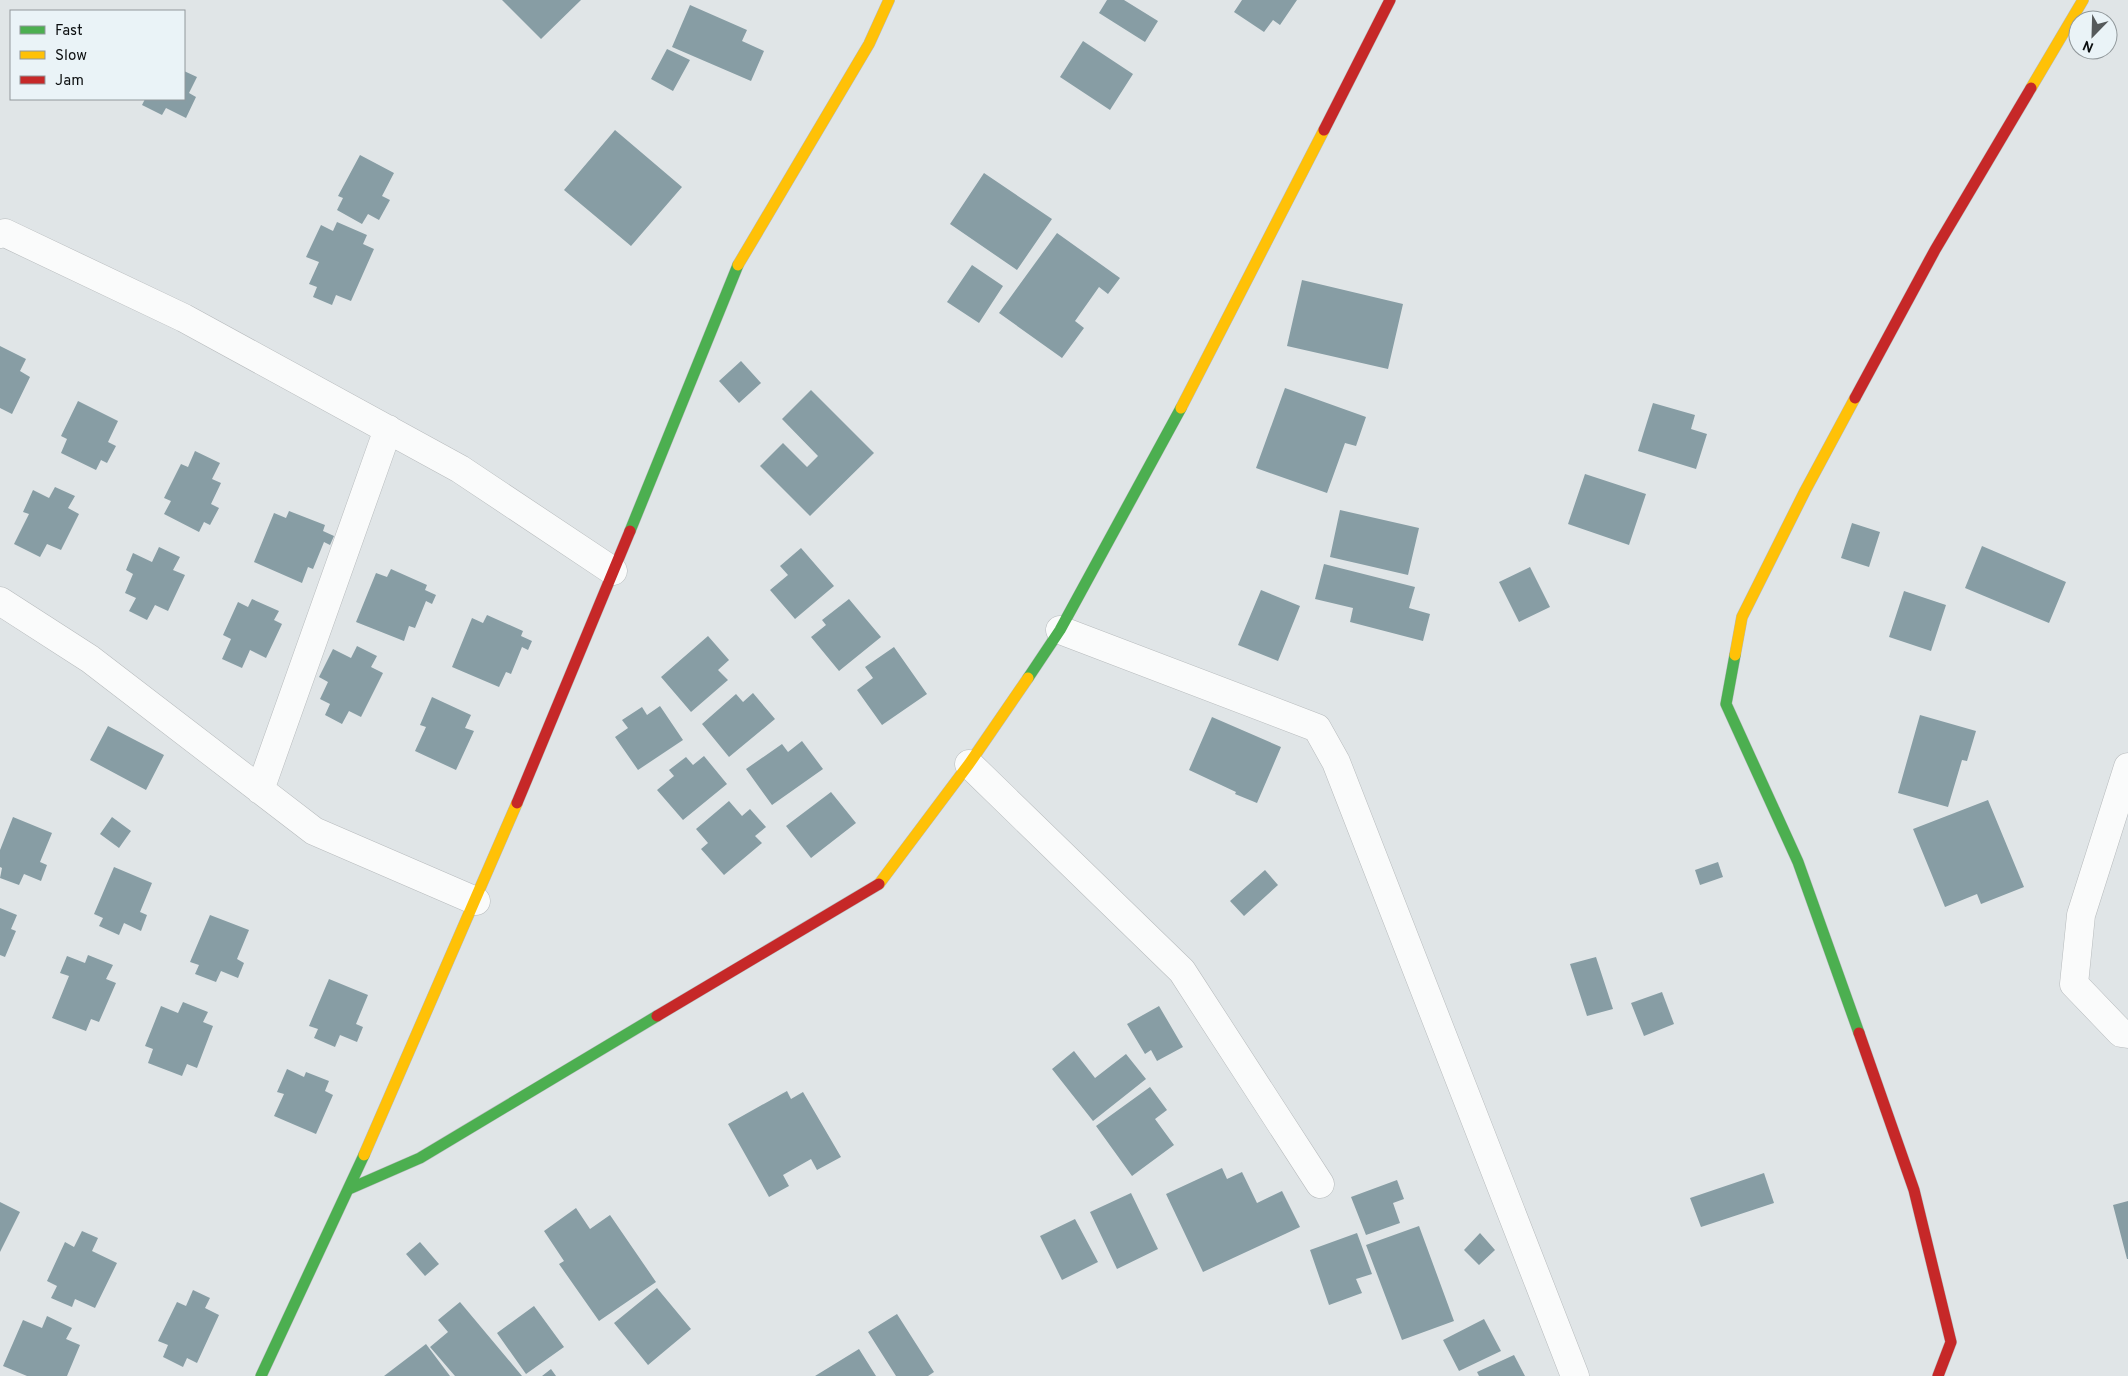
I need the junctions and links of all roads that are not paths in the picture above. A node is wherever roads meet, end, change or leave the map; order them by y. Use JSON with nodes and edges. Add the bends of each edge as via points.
{"nodes":[{"id":1,"x":889,"y":0,"type":"edge"},
{"id":2,"x":1390,"y":0,"type":"edge"},
{"id":3,"x":2083,"y":0,"type":"edge"},
{"id":4,"x":0,"y":234,"type":"edge"},
{"id":5,"x":388,"y":429,"type":"junction"},
{"id":6,"x":613,"y":571,"type":"junction"},
{"id":7,"x":0,"y":601,"type":"edge"},
{"id":8,"x":1060,"y":630,"type":"junction"},
{"id":9,"x":970,"y":764,"type":"junction"},
{"id":10,"x":2128,"y":766,"type":"edge"},
{"id":11,"x":260,"y":790,"type":"junction"},
{"id":12,"x":476,"y":901,"type":"junction"},
{"id":13,"x":2128,"y":1034,"type":"edge"},
{"id":14,"x":1320,"y":1184,"type":"dead end"},
{"id":15,"x":349,"y":1189,"type":"junction"},
{"id":16,"x":261,"y":1376,"type":"edge"},
{"id":17,"x":1575,"y":1376,"type":"edge"},
{"id":18,"x":1938,"y":1376,"type":"edge"}],
"edges":[{"from":1,"to":6,"type":"street","via":[[869,44],[740,260]]},
{"from":2,"to":8,"type":"street","via":[[1206,361]]},
{"from":3,"to":18,"type":"street","via":[[1935,250],[1805,491],[1742,617],[1726,704],[1798,862],[1914,1190],[1951,1342]]},
{"from":4,"to":5,"type":"street","via":[[184,318]]},
{"from":5,"to":6,"type":"street","via":[[460,469]]},
{"from":5,"to":11,"type":"street"},
{"from":6,"to":12,"type":"street"},
{"from":7,"to":11,"type":"street","via":[[90,659]]},
{"from":8,"to":9,"type":"street"},
{"from":8,"to":17,"type":"street","via":[[1317,728],[1336,762]]},
{"from":9,"to":14,"type":"street","via":[[1182,971]]},
{"from":9,"to":15,"type":"street","via":[[879,884],[420,1158]]},
{"from":10,"to":13,"type":"street","via":[[2081,915],[2074,984],[2121,1033]]},
{"from":11,"to":12,"type":"street","via":[[314,831]]},
{"from":12,"to":15,"type":"street"},
{"from":15,"to":16,"type":"street"}]}
